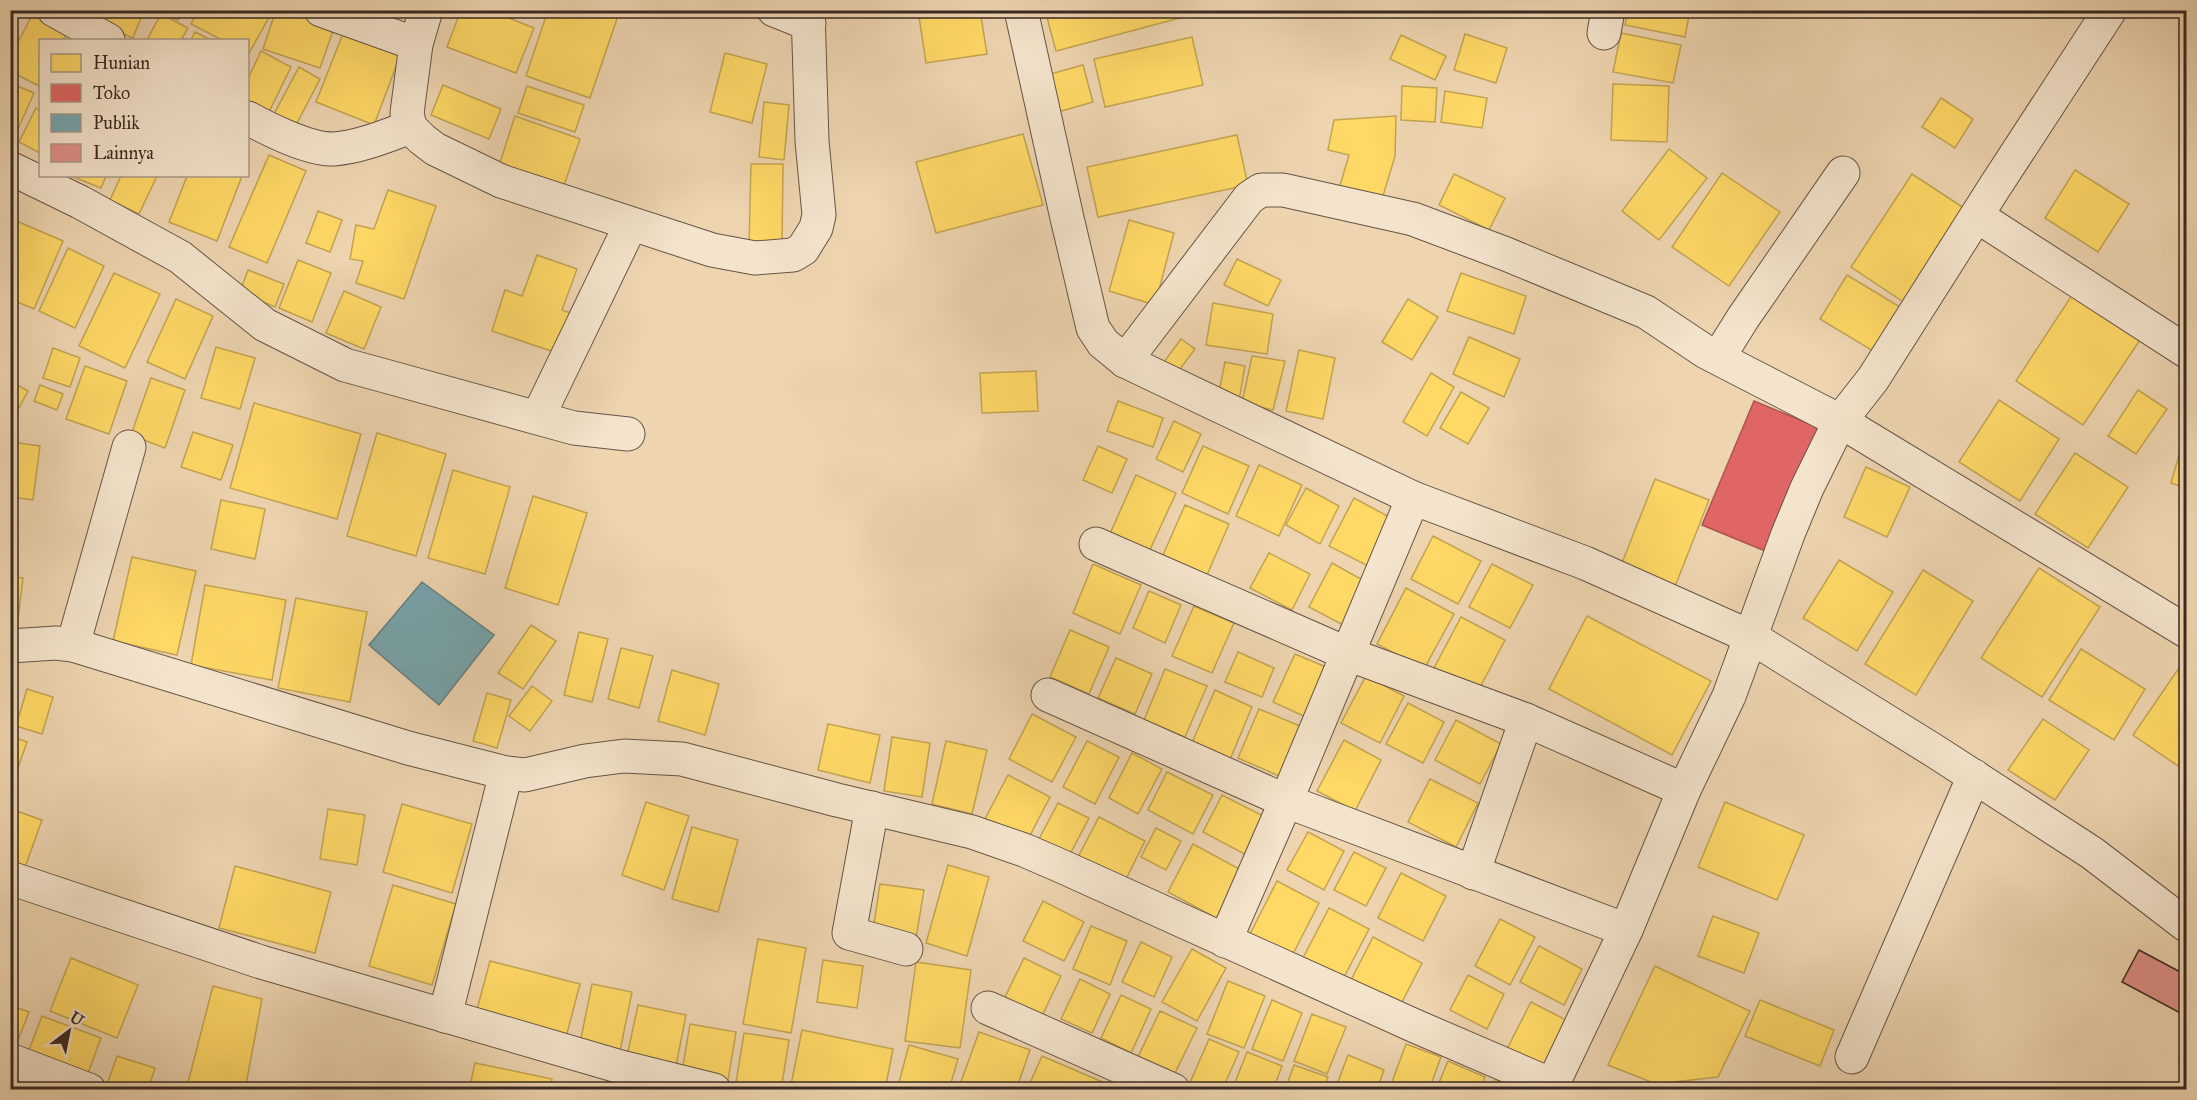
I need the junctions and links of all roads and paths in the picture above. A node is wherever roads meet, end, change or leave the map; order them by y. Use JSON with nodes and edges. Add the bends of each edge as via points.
{"nodes":[{"id":1,"x":54,"y":10,"type":"edge"},
{"id":2,"x":321,"y":10,"type":"edge"},
{"id":3,"x":426,"y":10,"type":"edge"},
{"id":4,"x":774,"y":10,"type":"edge"},
{"id":5,"x":1021,"y":10,"type":"edge"},
{"id":6,"x":2110,"y":10,"type":"edge"},
{"id":7,"x":808,"y":17,"type":"edge"},
{"id":8,"x":106,"y":39,"type":"edge"},
{"id":9,"x":416,"y":44,"type":"junction"},
{"id":10,"x":249,"y":118,"type":"edge"},
{"id":11,"x":410,"y":127,"type":"junction"},
{"id":12,"x":10,"y":168,"type":"edge"},
{"id":13,"x":1843,"y":172,"type":"dead end"},
{"id":14,"x":1977,"y":216,"type":"junction"},
{"id":15,"x":631,"y":224,"type":"junction"},
{"id":16,"x":2187,"y":351,"type":"edge"},
{"id":17,"x":1718,"y":358,"type":"junction"},
{"id":18,"x":1125,"y":361,"type":"junction"},
{"id":19,"x":538,"y":417,"type":"junction"},
{"id":20,"x":1840,"y":421,"type":"junction"},
{"id":21,"x":628,"y":434,"type":"dead end"},
{"id":22,"x":129,"y":447,"type":"dead end"},
{"id":23,"x":1413,"y":498,"type":"junction"},
{"id":24,"x":1096,"y":544,"type":"dead end"},
{"id":25,"x":2187,"y":632,"type":"edge"},
{"id":26,"x":1751,"y":637,"type":"junction"},
{"id":27,"x":72,"y":645,"type":"junction"},
{"id":28,"x":10,"y":646,"type":"edge"},
{"id":29,"x":1348,"y":654,"type":"junction"},
{"id":30,"x":1048,"y":695,"type":"dead end"},
{"id":31,"x":1526,"y":720,"type":"junction"},
{"id":32,"x":506,"y":773,"type":"junction"},
{"id":33,"x":1974,"y":776,"type":"junction"},
{"id":34,"x":1684,"y":790,"type":"junction"},
{"id":35,"x":1286,"y":801,"type":"junction"},
{"id":36,"x":872,"y":808,"type":"junction"},
{"id":37,"x":1473,"y":873,"type":"junction"},
{"id":38,"x":10,"y":878,"type":"edge"},
{"id":39,"x":2187,"y":925,"type":"edge"},
{"id":40,"x":1626,"y":930,"type":"junction"},
{"id":41,"x":1225,"y":941,"type":"junction"},
{"id":42,"x":906,"y":949,"type":"dead end"},
{"id":43,"x":988,"y":1008,"type":"dead end"},
{"id":44,"x":445,"y":1016,"type":"junction"},
{"id":45,"x":1852,"y":1057,"type":"dead end"},
{"id":46,"x":10,"y":1060,"type":"edge"},
{"id":47,"x":1551,"y":1087,"type":"edge"},
{"id":48,"x":89,"y":1089,"type":"edge"},
{"id":49,"x":714,"y":1089,"type":"edge"},
{"id":50,"x":1173,"y":1089,"type":"edge"}],
"edges":[{"from":1,"to":8,"type":"street"},
{"from":2,"to":9,"type":"street"},
{"from":3,"to":9,"type":"street"},
{"from":4,"to":7,"type":"street"},
{"from":5,"to":18,"type":"street","via":[[1093,328],[1103,344]]},
{"from":6,"to":14,"type":"street"},
{"from":7,"to":15,"type":"street","via":[[819,215],[803,249],[786,257],[755,258],[712,250]]},
{"from":9,"to":11,"type":"street","via":[[407,113]]},
{"from":10,"to":11,"type":"street","via":[[295,141],[333,149]]},
{"from":11,"to":15,"type":"street","via":[[435,148],[501,181]]},
{"from":12,"to":19,"type":"street","via":[[180,257],[265,325],[345,365]]},
{"from":13,"to":17,"type":"street"},
{"from":14,"to":16,"type":"street"},
{"from":14,"to":20,"type":"street","via":[[1873,379]]},
{"from":15,"to":19,"type":"street"},
{"from":17,"to":18,"type":"street","via":[[1646,312],[1413,219],[1283,190],[1261,190],[1249,198]]},
{"from":17,"to":20,"type":"street"},
{"from":18,"to":23,"type":"street"},
{"from":19,"to":21,"type":"street","via":[[574,428]]},
{"from":20,"to":25,"type":"street"},
{"from":20,"to":26,"type":"street","via":[[1788,534]]},
{"from":22,"to":27,"type":"street"},
{"from":23,"to":26,"type":"street","via":[[1585,563]]},
{"from":23,"to":29,"type":"street"},
{"from":24,"to":29,"type":"street"},
{"from":26,"to":33,"type":"street"},
{"from":26,"to":34,"type":"street","via":[[1729,696]]},
{"from":27,"to":28,"type":"street"},
{"from":27,"to":32,"type":"street","via":[[408,748]]},
{"from":29,"to":31,"type":"street"},
{"from":29,"to":35,"type":"street"},
{"from":30,"to":35,"type":"street"},
{"from":31,"to":34,"type":"street"},
{"from":31,"to":37,"type":"street"},
{"from":32,"to":36,"type":"street","via":[[532,774],[597,759],[665,757]]},
{"from":32,"to":44,"type":"street"},
{"from":33,"to":39,"type":"street","via":[[2092,853]]},
{"from":33,"to":45,"type":"street"},
{"from":34,"to":40,"type":"street"},
{"from":35,"to":37,"type":"street"},
{"from":35,"to":41,"type":"street"},
{"from":36,"to":41,"type":"street","via":[[972,832],[1024,850]]},
{"from":36,"to":42,"type":"street","via":[[849,933]]},
{"from":37,"to":40,"type":"street"},
{"from":38,"to":44,"type":"street","via":[[261,962]]},
{"from":40,"to":47,"type":"street"},
{"from":41,"to":47,"type":"street"},
{"from":43,"to":50,"type":"street"},
{"from":44,"to":49,"type":"street","via":[[621,1067]]},
{"from":46,"to":48,"type":"street"}]}
